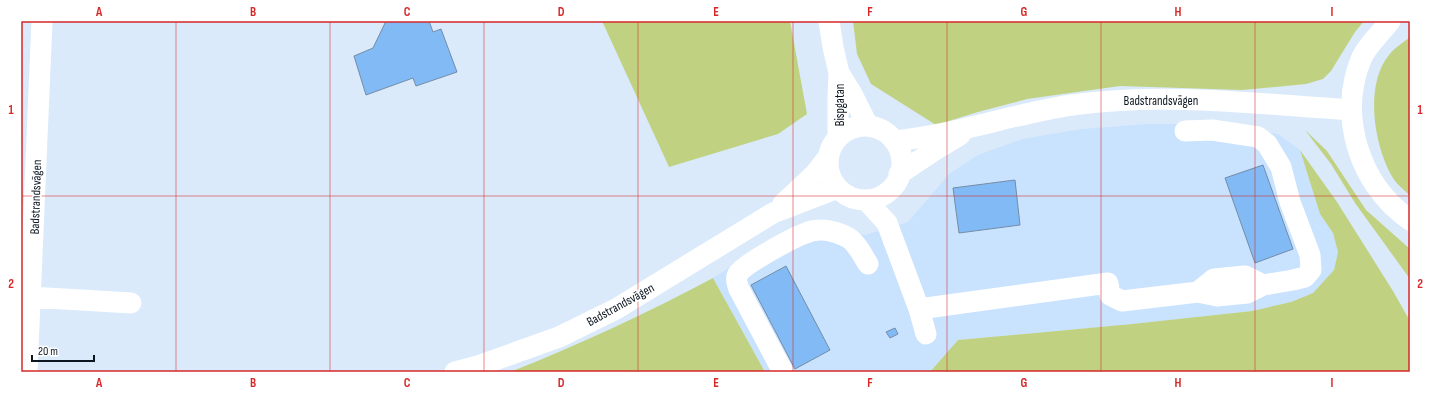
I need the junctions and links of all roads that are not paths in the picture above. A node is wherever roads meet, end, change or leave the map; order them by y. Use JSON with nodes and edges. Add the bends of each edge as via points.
{"nodes":[{"id":1,"x":42,"y":21,"type":"edge"},
{"id":2,"x":829,"y":21,"type":"edge"},
{"id":3,"x":1392,"y":23,"type":"edge"},
{"id":4,"x":839,"y":73,"type":"junction"},
{"id":5,"x":1351,"y":110,"type":"junction"},
{"id":6,"x":868,"y":126,"type":"junction"},
{"id":7,"x":974,"y":127,"type":"junction"},
{"id":8,"x":1185,"y":131,"type":"dead end"},
{"id":9,"x":838,"y":137,"type":"junction"},
{"id":10,"x":894,"y":140,"type":"junction"},
{"id":11,"x":828,"y":156,"type":"junction"},
{"id":12,"x":894,"y":183,"type":"junction"},
{"id":13,"x":838,"y":188,"type":"junction"},
{"id":14,"x":866,"y":200,"type":"junction"},
{"id":15,"x":774,"y":213,"type":"junction"},
{"id":16,"x":1410,"y":220,"type":"edge"},
{"id":17,"x":887,"y":223,"type":"junction"},
{"id":18,"x":868,"y":264,"type":"dead end"},
{"id":19,"x":30,"y":297,"type":"junction"},
{"id":20,"x":131,"y":303,"type":"dead end"},
{"id":21,"x":919,"y":309,"type":"junction"},
{"id":22,"x":926,"y":334,"type":"dead end"},
{"id":23,"x":27,"y":372,"type":"edge"},
{"id":24,"x":455,"y":372,"type":"edge"},
{"id":25,"x":783,"y":372,"type":"edge"}],
"edges":[{"from":1,"to":19,"type":"street","name":"Badstrandsvägen"},
{"from":2,"to":4,"type":"street","name":"Bispgatan"},
{"from":3,"to":5,"type":"street","via":[[1370,44],[1363,57],[1356,74]]},
{"from":4,"to":6,"type":"street","name":"Bispgatan"},
{"from":4,"to":9,"type":"street","name":"Bispgatan"},
{"from":5,"to":7,"type":"street","name":"Badstrandsvägen","via":[[1185,99],[1117,100],[1025,113]]},
{"from":5,"to":16,"type":"street","via":[[1359,152],[1371,178],[1386,199]]},
{"from":6,"to":9,"type":"street","via":[[847,130]]},
{"from":6,"to":10,"type":"street","via":[[886,133]]},
{"from":7,"to":10,"type":"street","name":"Badstrandsvägen"},
{"from":7,"to":12,"type":"street","name":"Badstrandsvägen","via":[[935,150]]},
{"from":8,"to":21,"type":"street","via":[[1212,130],[1258,137],[1268,144],[1280,167],[1310,255],[1311,270],[1305,277],[1263,285],[1246,293],[1217,296],[1198,292],[1122,301],[1110,295],[1108,283]]},
{"from":9,"to":11,"type":"street","name":"Badstrandsvägen"},
{"from":10,"to":12,"type":"street","via":[[901,157],[901,166]]},
{"from":11,"to":13,"type":"street","via":[[831,179]]},
{"from":11,"to":15,"type":"street","name":"Badstrandsvägen","via":[[815,174]]},
{"from":12,"to":14,"type":"street","name":"Badstrandsvägen","via":[[878,197]]},
{"from":12,"to":17,"type":"street"},
{"from":13,"to":14,"type":"street","via":[[846,195]]},
{"from":13,"to":15,"type":"street","name":"Badstrandsvägen"},
{"from":14,"to":17,"type":"street"},
{"from":15,"to":24,"type":"street","name":"Badstrandsvägen","via":[[616,309],[559,337]]},
{"from":17,"to":21,"type":"street"},
{"from":18,"to":25,"type":"street","via":[[851,240],[840,234],[821,230],[790,240],[737,274],[738,289]]},
{"from":19,"to":20,"type":"street"},
{"from":19,"to":23,"type":"street","name":"Badstrandsvägen"},
{"from":21,"to":22,"type":"street"}]}
